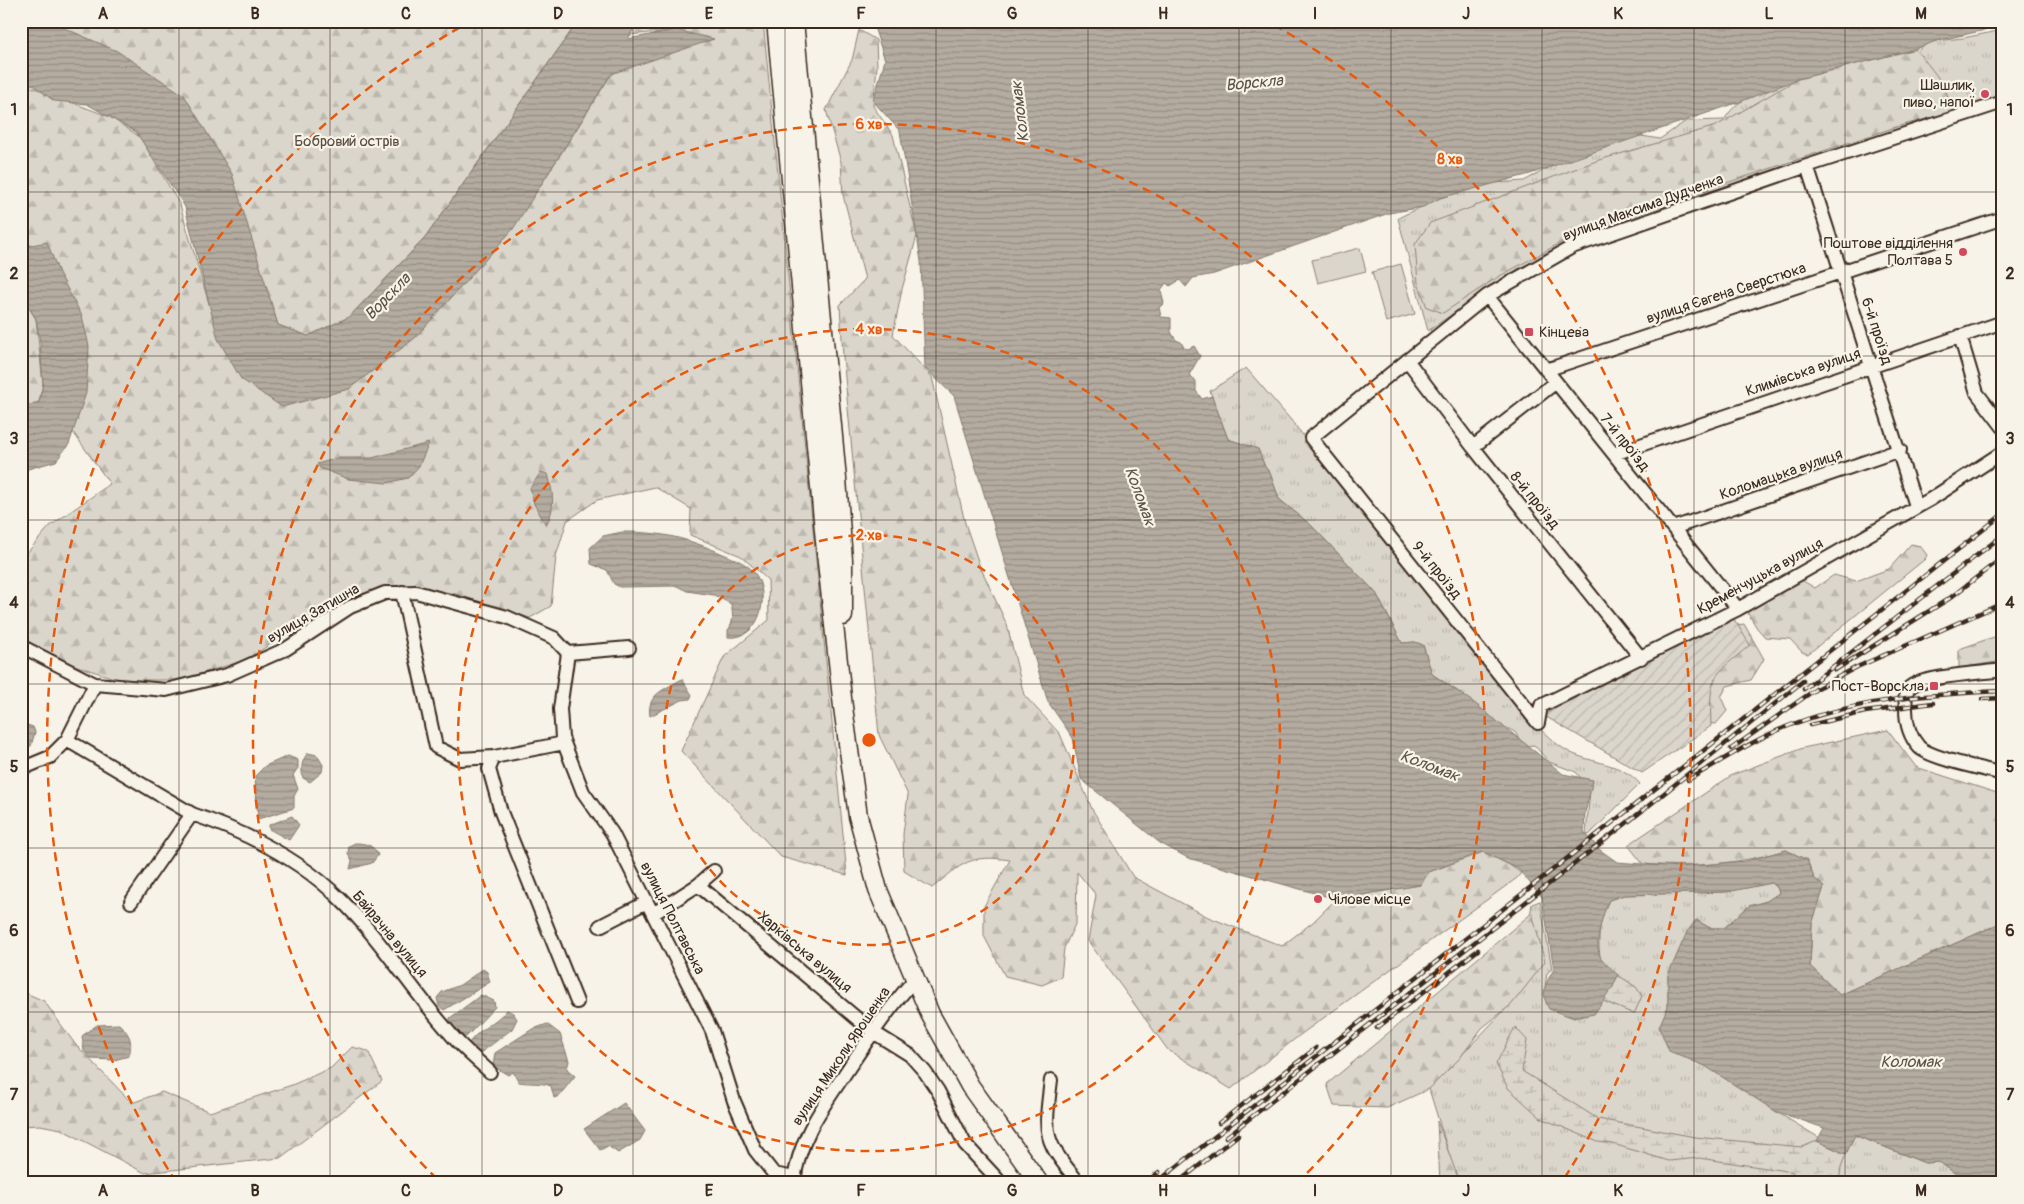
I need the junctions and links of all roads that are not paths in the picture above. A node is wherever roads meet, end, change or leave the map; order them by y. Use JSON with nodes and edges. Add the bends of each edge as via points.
{"nodes":[{"id":1,"x":776,"y":21,"type":"edge"},
{"id":2,"x":794,"y":21,"type":"edge"},
{"id":3,"x":2003,"y":102,"type":"edge"},
{"id":4,"x":1807,"y":166,"type":"junction"},
{"id":5,"x":2003,"y":218,"type":"edge"},
{"id":6,"x":1840,"y":272,"type":"junction"},
{"id":7,"x":1486,"y":296,"type":"junction"},
{"id":8,"x":2003,"y":322,"type":"edge"},
{"id":9,"x":1960,"y":336,"type":"junction"},
{"id":10,"x":1406,"y":360,"type":"junction"},
{"id":11,"x":1872,"y":365,"type":"junction"},
{"id":12,"x":1546,"y":370,"type":"junction"},
{"id":13,"x":1556,"y":382,"type":"junction"},
{"id":14,"x":2003,"y":427,"type":"edge"},
{"id":15,"x":1311,"y":438,"type":"joint"},
{"id":16,"x":1473,"y":447,"type":"junction"},
{"id":17,"x":1900,"y":450,"type":"junction"},
{"id":18,"x":2003,"y":452,"type":"edge"},
{"id":19,"x":1614,"y":454,"type":"junction"},
{"id":20,"x":1916,"y":506,"type":"junction"},
{"id":21,"x":1673,"y":528,"type":"junction"},
{"id":22,"x":402,"y":592,"type":"junction"},
{"id":23,"x":1738,"y":609,"type":"junction"},
{"id":24,"x":21,"y":646,"type":"edge"},
{"id":25,"x":629,"y":648,"type":"dead end"},
{"id":26,"x":568,"y":653,"type":"junction"},
{"id":27,"x":1641,"y":658,"type":"junction"},
{"id":28,"x":2003,"y":670,"type":"edge"},
{"id":29,"x":94,"y":684,"type":"junction"},
{"id":30,"x":843,"y":707,"type":"junction"},
{"id":31,"x":1538,"y":723,"type":"joint"},
{"id":32,"x":67,"y":740,"type":"junction"},
{"id":33,"x":564,"y":744,"type":"junction"},
{"id":34,"x":494,"y":757,"type":"junction"},
{"id":35,"x":21,"y":768,"type":"edge"},
{"id":36,"x":2003,"y":774,"type":"edge"},
{"id":37,"x":192,"y":814,"type":"junction"},
{"id":38,"x":714,"y":871,"type":"dead end"},
{"id":39,"x":698,"y":885,"type":"junction"},
{"id":40,"x":131,"y":902,"type":"dead end"},
{"id":41,"x":646,"y":902,"type":"junction"},
{"id":42,"x":653,"y":914,"type":"junction"},
{"id":43,"x":600,"y":926,"type":"dead end"},
{"id":44,"x":914,"y":980,"type":"junction"},
{"id":45,"x":576,"y":1002,"type":"dead end"},
{"id":46,"x":873,"y":1032,"type":"junction"},
{"id":47,"x":490,"y":1072,"type":"dead end"},
{"id":48,"x":1051,"y":1080,"type":"dead end"},
{"id":49,"x":794,"y":1180,"type":"edge"},
{"id":50,"x":1001,"y":1183,"type":"edge"},
{"id":51,"x":1039,"y":1183,"type":"edge"},
{"id":52,"x":1079,"y":1183,"type":"edge"}],
"edges":[{"from":1,"to":30,"type":"highway"},
{"from":2,"to":30,"type":"highway","via":[[843,560]]},
{"from":3,"to":4,"type":"street","name":"вулиця Максима Дудченка"},
{"from":4,"to":6,"type":"street","name":"6-й проїзд"},
{"from":4,"to":7,"type":"street","name":"вулиця Максима Дудченка","via":[[1572,247]]},
{"from":5,"to":6,"type":"street","name":"вулиця Євгена Сверстюка"},
{"from":6,"to":11,"type":"street","name":"6-й проїзд"},
{"from":6,"to":12,"type":"street","name":"вулиця Євгена Сверстюка"},
{"from":7,"to":10,"type":"street","name":"вулиця Максима Дудченка"},
{"from":7,"to":12,"type":"street","name":"7-й проїзд"},
{"from":8,"to":9,"type":"street","name":"Климівська вулиця"},
{"from":9,"to":11,"type":"street","name":"Климівська вулиця"},
{"from":9,"to":14,"type":"street","via":[[1977,393]]},
{"from":10,"to":15,"type":"street","name":"вулиця Максима Дудченка"},
{"from":10,"to":16,"type":"street","name":"8-й проїзд"},
{"from":11,"to":17,"type":"street","name":"6-й проїзд"},
{"from":11,"to":19,"type":"street","name":"Климівська вулиця"},
{"from":12,"to":13,"type":"street","name":"7-й проїзд"},
{"from":13,"to":16,"type":"street"},
{"from":13,"to":19,"type":"street","name":"7-й проїзд"},
{"from":15,"to":31,"type":"street","name":"9-й проїзд"},
{"from":16,"to":27,"type":"street","name":"8-й проїзд"},
{"from":17,"to":20,"type":"street","name":"6-й проїзд"},
{"from":17,"to":21,"type":"street","name":"Коломацька вулиця"},
{"from":18,"to":20,"type":"street","name":"Кременчуцька вулиця"},
{"from":19,"to":21,"type":"street","name":"7-й проїзд"},
{"from":20,"to":23,"type":"street","name":"Кременчуцька вулиця"},
{"from":21,"to":23,"type":"street","name":"7-й проїзд"},
{"from":22,"to":26,"type":"street","name":"вулиця Затишна","via":[[416,592],[507,616],[554,638]]},
{"from":22,"to":29,"type":"street","name":"вулиця Затишна","via":[[384,593],[350,607],[286,649],[227,675],[166,690]]},
{"from":22,"to":34,"type":"street","via":[[436,747],[460,759]]},
{"from":23,"to":27,"type":"street","name":"Кременчуцька вулиця"},
{"from":24,"to":29,"type":"street"},
{"from":25,"to":26,"type":"street"},
{"from":26,"to":33,"type":"street","name":"вулиця Полтавська","via":[[560,709]]},
{"from":27,"to":31,"type":"street","name":"Кременчуцька вулиця","via":[[1541,706]]},
{"from":28,"to":36,"type":"street","via":[[1928,679],[1910,686],[1905,699],[1910,734],[1921,749],[1945,759]]},
{"from":29,"to":32,"type":"street"},
{"from":30,"to":44,"type":"highway","via":[[858,816],[878,890]]},
{"from":32,"to":35,"type":"street","via":[[50,757]]},
{"from":32,"to":37,"type":"street","name":"Байрачна вулиця"},
{"from":33,"to":34,"type":"street"},
{"from":33,"to":41,"type":"street","name":"вулиця Полтавська","via":[[583,792],[612,833]]},
{"from":34,"to":45,"type":"street","via":[[490,769],[501,812]]},
{"from":37,"to":40,"type":"street"},
{"from":37,"to":47,"type":"street","name":"Байрачна вулиця","via":[[287,857],[339,898],[370,930],[449,1033]]},
{"from":38,"to":39,"type":"street"},
{"from":39,"to":42,"type":"street"},
{"from":39,"to":46,"type":"street","name":"Харківська вулиця"},
{"from":41,"to":42,"type":"street","name":"вулиця Полтавська"},
{"from":41,"to":43,"type":"street"},
{"from":42,"to":49,"type":"street","name":"вулиця Полтавська","via":[[712,1031],[734,1100],[755,1150],[774,1174]]},
{"from":44,"to":46,"type":"street","name":"вулиця Миколи Ярошенка"},
{"from":44,"to":51,"type":"highway","via":[[970,1086]]},
{"from":46,"to":49,"type":"street","name":"вулиця Миколи Ярошенка","via":[[810,1125]]},
{"from":46,"to":50,"type":"street","name":"Харківська вулиця","via":[[910,1055],[925,1072],[965,1144]]},
{"from":48,"to":52,"type":"street","via":[[1046,1121],[1050,1144]]}]}
